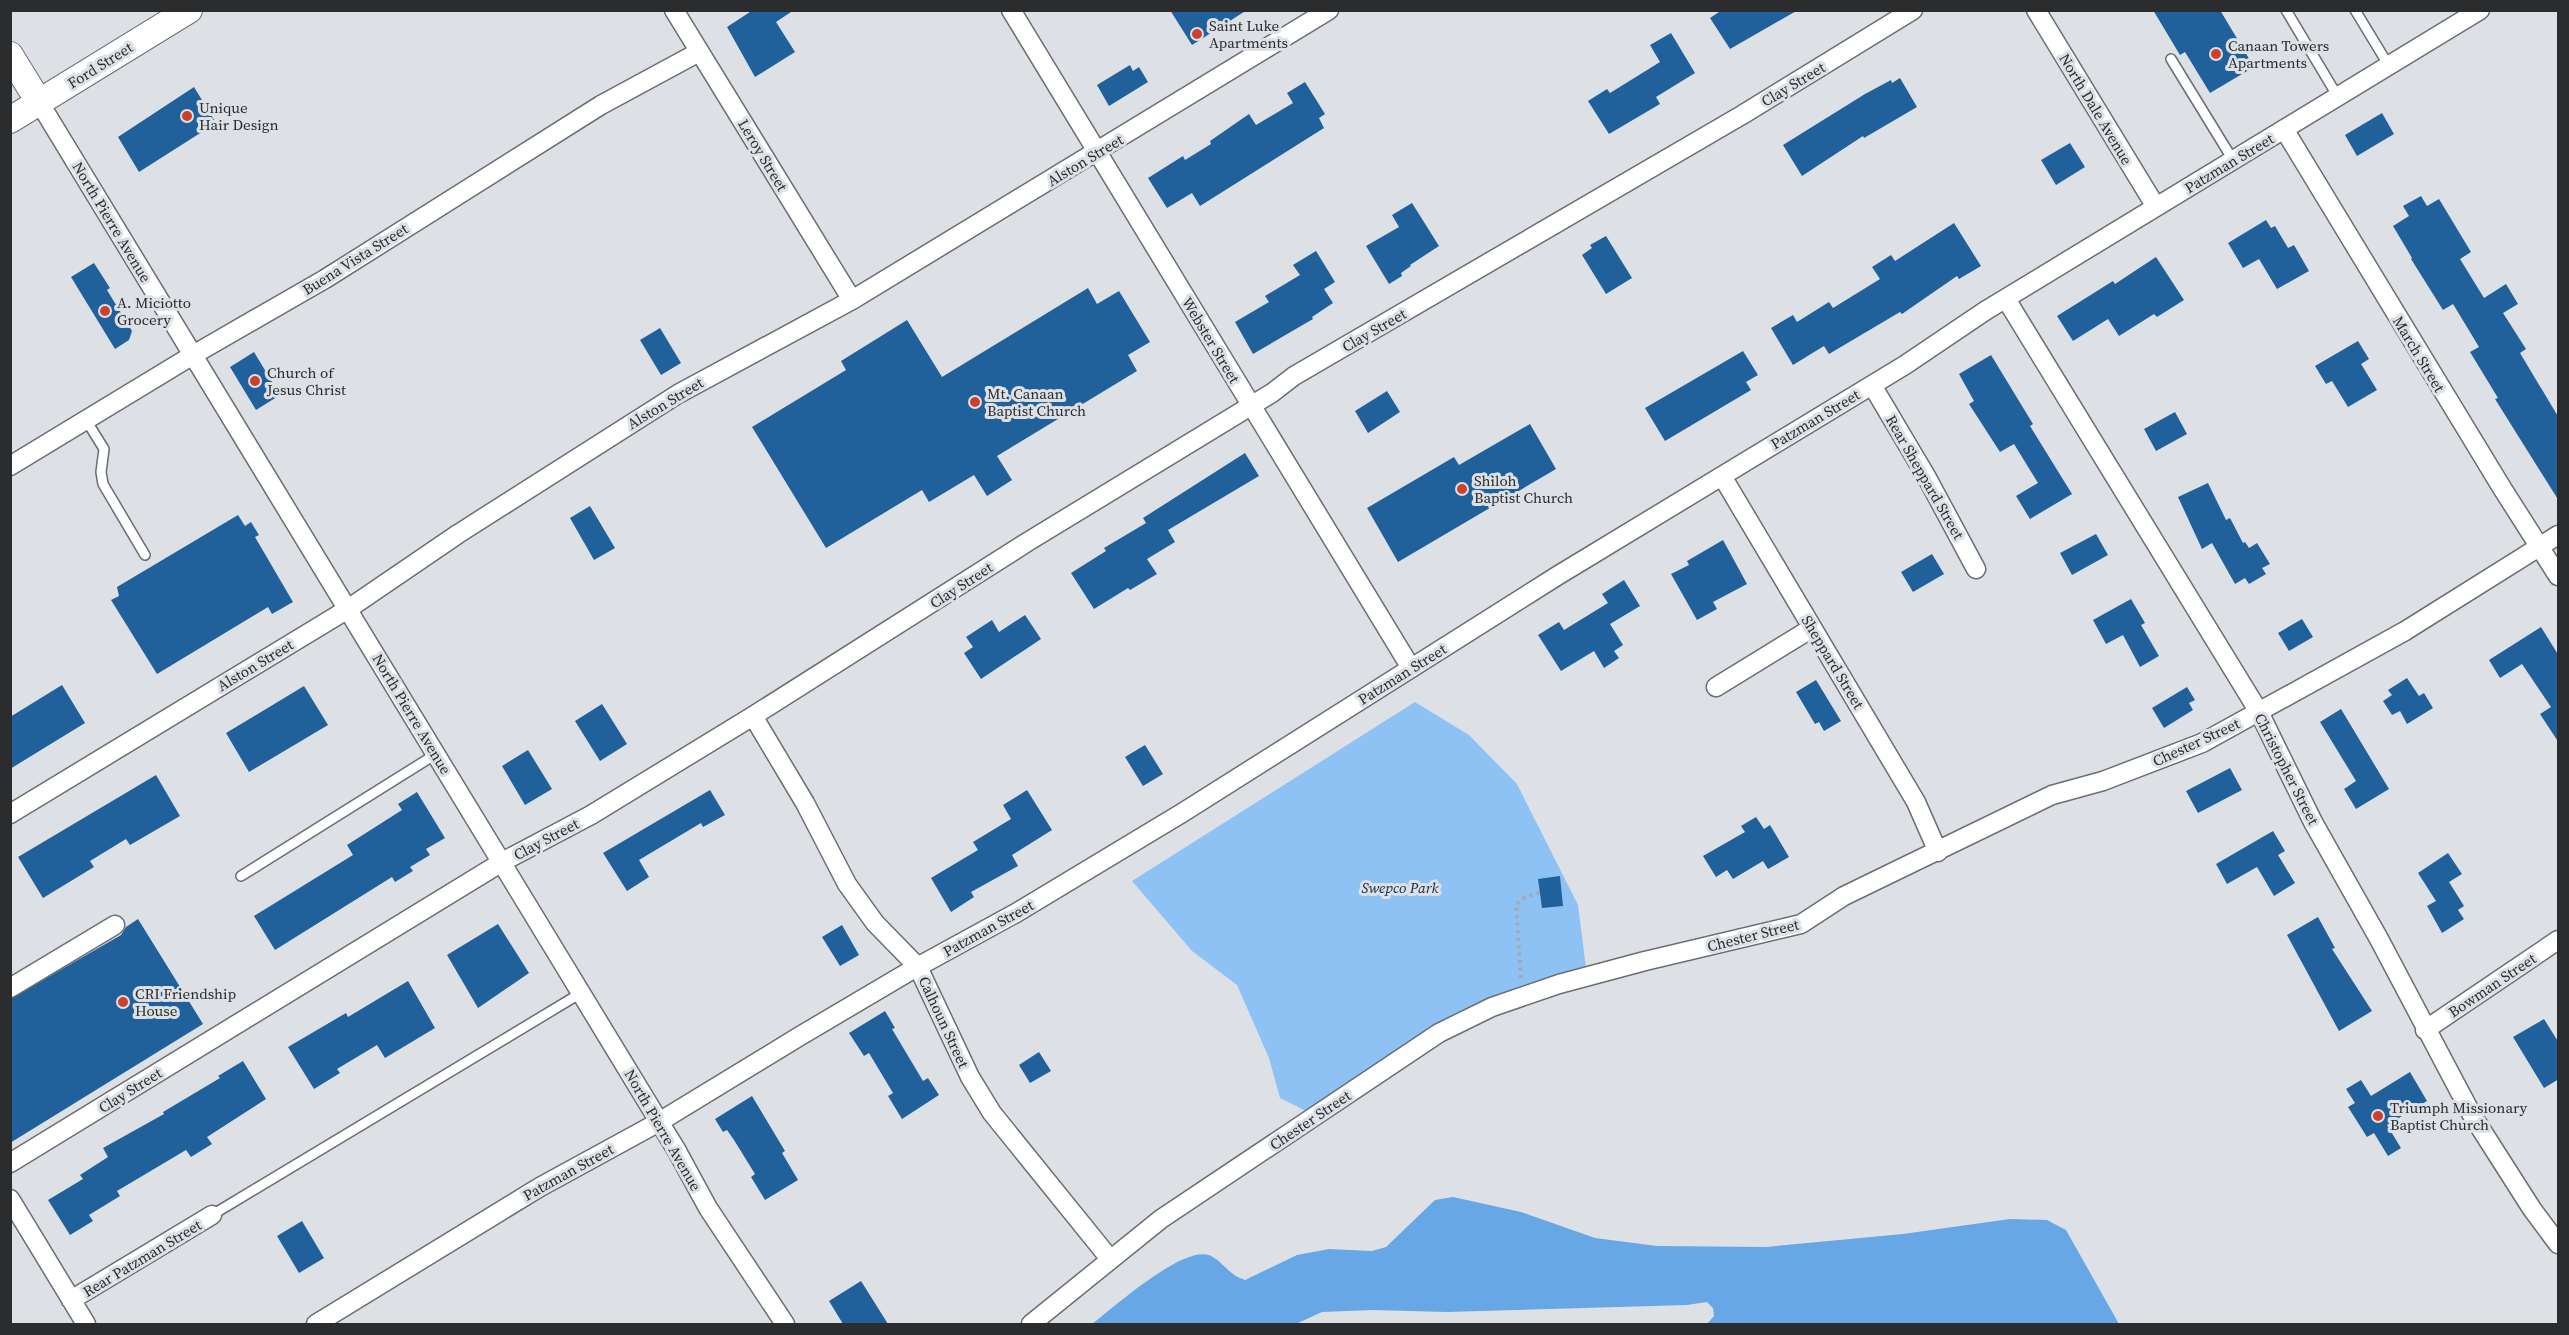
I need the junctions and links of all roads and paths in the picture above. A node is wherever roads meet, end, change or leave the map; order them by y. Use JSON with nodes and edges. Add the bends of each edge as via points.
{"nodes":[{"id":1,"x":189,"y":10,"type":"edge"},
{"id":2,"x":674,"y":10,"type":"edge"},
{"id":3,"x":1011,"y":10,"type":"edge"},
{"id":4,"x":1329,"y":10,"type":"edge"},
{"id":5,"x":1913,"y":10,"type":"edge"},
{"id":6,"x":2036,"y":10,"type":"edge"},
{"id":7,"x":2286,"y":10,"type":"edge"},
{"id":8,"x":2355,"y":10,"type":"edge"},
{"id":9,"x":2480,"y":10,"type":"edge"},
{"id":10,"x":1307,"y":16,"type":"edge"},
{"id":11,"x":699,"y":52,"type":"junction"},
{"id":12,"x":10,"y":55,"type":"edge"},
{"id":13,"x":2171,"y":59,"type":"dead end"},
{"id":14,"x":2389,"y":66,"type":"junction"},
{"id":15,"x":2338,"y":97,"type":"junction"},
{"id":16,"x":39,"y":102,"type":"junction"},
{"id":17,"x":10,"y":120,"type":"edge"},
{"id":18,"x":2284,"y":129,"type":"junction"},
{"id":19,"x":1098,"y":152,"type":"junction"},
{"id":20,"x":2233,"y":160,"type":"junction"},
{"id":21,"x":2156,"y":207,"type":"junction"},
{"id":22,"x":2006,"y":299,"type":"junction"},
{"id":23,"x":852,"y":300,"type":"junction"},
{"id":24,"x":194,"y":355,"type":"junction"},
{"id":25,"x":1872,"y":385,"type":"junction"},
{"id":26,"x":1251,"y":406,"type":"junction"},
{"id":27,"x":86,"y":420,"type":"junction"},
{"id":28,"x":10,"y":466,"type":"edge"},
{"id":29,"x":1722,"y":476,"type":"junction"},
{"id":30,"x":2559,"y":535,"type":"edge"},
{"id":31,"x":2538,"y":547,"type":"junction"},
{"id":32,"x":145,"y":555,"type":"dead end"},
{"id":33,"x":1976,"y":569,"type":"dead end"},
{"id":34,"x":2559,"y":576,"type":"edge"},
{"id":35,"x":348,"y":609,"type":"junction"},
{"id":36,"x":1812,"y":628,"type":"junction"},
{"id":37,"x":1411,"y":668,"type":"junction"},
{"id":38,"x":1716,"y":687,"type":"dead end"},
{"id":39,"x":2259,"y":712,"type":"junction"},
{"id":40,"x":753,"y":716,"type":"junction"},
{"id":41,"x":436,"y":754,"type":"junction"},
{"id":42,"x":10,"y":814,"type":"edge"},
{"id":43,"x":1938,"y":852,"type":"junction"},
{"id":44,"x":502,"y":862,"type":"junction"},
{"id":45,"x":240,"y":876,"type":"dead end"},
{"id":46,"x":1539,"y":893,"type":"dead end"},
{"id":47,"x":115,"y":925,"type":"dead end"},
{"id":48,"x":2559,"y":940,"type":"edge"},
{"id":49,"x":918,"y":967,"type":"junction"},
{"id":50,"x":10,"y":988,"type":"edge"},
{"id":51,"x":581,"y":993,"type":"junction"},
{"id":52,"x":1523,"y":997,"type":"junction"},
{"id":53,"x":2425,"y":1030,"type":"junction"},
{"id":54,"x":659,"y":1122,"type":"junction"},
{"id":55,"x":10,"y":1163,"type":"edge"},
{"id":56,"x":10,"y":1199,"type":"edge"},
{"id":57,"x":212,"y":1215,"type":"joint"},
{"id":58,"x":2559,"y":1244,"type":"edge"},
{"id":59,"x":1110,"y":1259,"type":"junction"},
{"id":60,"x":71,"y":1300,"type":"junction"},
{"id":61,"x":86,"y":1324,"type":"edge"},
{"id":62,"x":316,"y":1324,"type":"edge"},
{"id":63,"x":785,"y":1324,"type":"edge"},
{"id":64,"x":1031,"y":1324,"type":"edge"}],
"edges":[{"from":1,"to":16,"type":"main road","name":"Ford Street"},
{"from":2,"to":11,"type":"street","name":"Leroy Street"},
{"from":3,"to":19,"type":"street","name":"Webster Street"},
{"from":4,"to":10,"type":"street","name":"Alston Street"},
{"from":5,"to":26,"type":"street","name":"Clay Street"},
{"from":6,"to":21,"type":"street","name":"North Dale Avenue"},
{"from":7,"to":15,"type":"lane"},
{"from":8,"to":14,"type":"lane"},
{"from":9,"to":14,"type":"street","name":"Patzman Street"},
{"from":10,"to":19,"type":"street","name":"Alston Street"},
{"from":11,"to":23,"type":"street","name":"Leroy Street"},
{"from":11,"to":24,"type":"street","name":"Buena Vista Street","via":[[601,105],[325,279]]},
{"from":12,"to":16,"type":"main road"},
{"from":13,"to":20,"type":"lane"},
{"from":14,"to":15,"type":"street","name":"Patzman Street"},
{"from":15,"to":18,"type":"street","name":"Patzman Street"},
{"from":16,"to":17,"type":"main road","name":"Ford Street"},
{"from":16,"to":24,"type":"street","name":"North Pierre Avenue"},
{"from":18,"to":20,"type":"street","name":"Patzman Street"},
{"from":18,"to":31,"type":"street","name":"March Street"},
{"from":19,"to":23,"type":"street","name":"Alston Street"},
{"from":19,"to":26,"type":"street","name":"Webster Street"},
{"from":20,"to":21,"type":"street","name":"Patzman Street"},
{"from":21,"to":22,"type":"street","name":"Patzman Street"},
{"from":22,"to":25,"type":"street","name":"Patzman Street"},
{"from":22,"to":39,"type":"street","name":"Christopher Street"},
{"from":23,"to":35,"type":"street","name":"Alston Street","via":[[678,394]]},
{"from":24,"to":27,"type":"street","name":"Buena Vista Street"},
{"from":24,"to":35,"type":"street","name":"North Pierre Avenue"},
{"from":25,"to":29,"type":"street","name":"Patzman Street"},
{"from":25,"to":33,"type":"street","name":"Rear Sheppard Street"},
{"from":26,"to":37,"type":"street","name":"Webster Street"},
{"from":26,"to":40,"type":"street","name":"Clay Street"},
{"from":27,"to":28,"type":"street","name":"Buena Vista Street"},
{"from":27,"to":32,"type":"lane","via":[[104,449],[103,484]]},
{"from":29,"to":36,"type":"street","name":"Sheppard Street"},
{"from":29,"to":37,"type":"street","name":"Patzman Street"},
{"from":30,"to":31,"type":"street","name":"Chester Street"},
{"from":31,"to":34,"type":"street","name":"March Street"},
{"from":31,"to":39,"type":"street","name":"Chester Street","via":[[2405,631]]},
{"from":35,"to":41,"type":"street","name":"North Pierre Avenue"},
{"from":35,"to":42,"type":"street","name":"Alston Street"},
{"from":36,"to":38,"type":"street"},
{"from":36,"to":43,"type":"street","name":"Sheppard Street","via":[[1916,802]]},
{"from":37,"to":49,"type":"street","name":"Patzman Street","via":[[1122,850]]},
{"from":39,"to":43,"type":"street","name":"Chester Street","via":[[2202,743],[2103,781],[2052,795]]},
{"from":39,"to":53,"type":"street","name":"Christopher Street","via":[[2292,784]]},
{"from":40,"to":44,"type":"street","name":"Clay Street","via":[[591,815]]},
{"from":40,"to":49,"type":"street","name":"Calhoun Street","via":[[847,884],[875,923]]},
{"from":41,"to":44,"type":"street","name":"North Pierre Avenue"},
{"from":41,"to":45,"type":"lane"},
{"from":43,"to":52,"type":"street","name":"Chester Street","via":[[1844,896],[1810,920],[1789,928],[1645,961]]},
{"from":44,"to":51,"type":"street","name":"North Pierre Avenue"},
{"from":44,"to":55,"type":"street","name":"Clay Street"},
{"from":46,"to":52,"type":"path","via":[[1521,899],[1516,905]]},
{"from":47,"to":50,"type":"street"},
{"from":48,"to":53,"type":"street","name":"Bowman Street"},
{"from":49,"to":54,"type":"street","name":"Patzman Street"},
{"from":49,"to":59,"type":"street","name":"Calhoun Street","via":[[970,1077],[992,1113]]},
{"from":51,"to":54,"type":"street","name":"North Pierre Avenue"},
{"from":51,"to":57,"type":"lane"},
{"from":52,"to":59,"type":"street","name":"Chester Street","via":[[1492,1007],[1439,1033],[1161,1219]]},
{"from":53,"to":58,"type":"street","name":"Christopher Street","via":[[2501,1162]]},
{"from":54,"to":62,"type":"street","name":"Patzman Street","via":[[540,1187]]},
{"from":54,"to":63,"type":"street","name":"North Pierre Avenue","via":[[708,1208]]},
{"from":56,"to":60,"type":"street"},
{"from":57,"to":60,"type":"street","name":"Rear Patzman Street"},
{"from":59,"to":64,"type":"street","name":"Chester Street"},
{"from":60,"to":61,"type":"street"}]}
